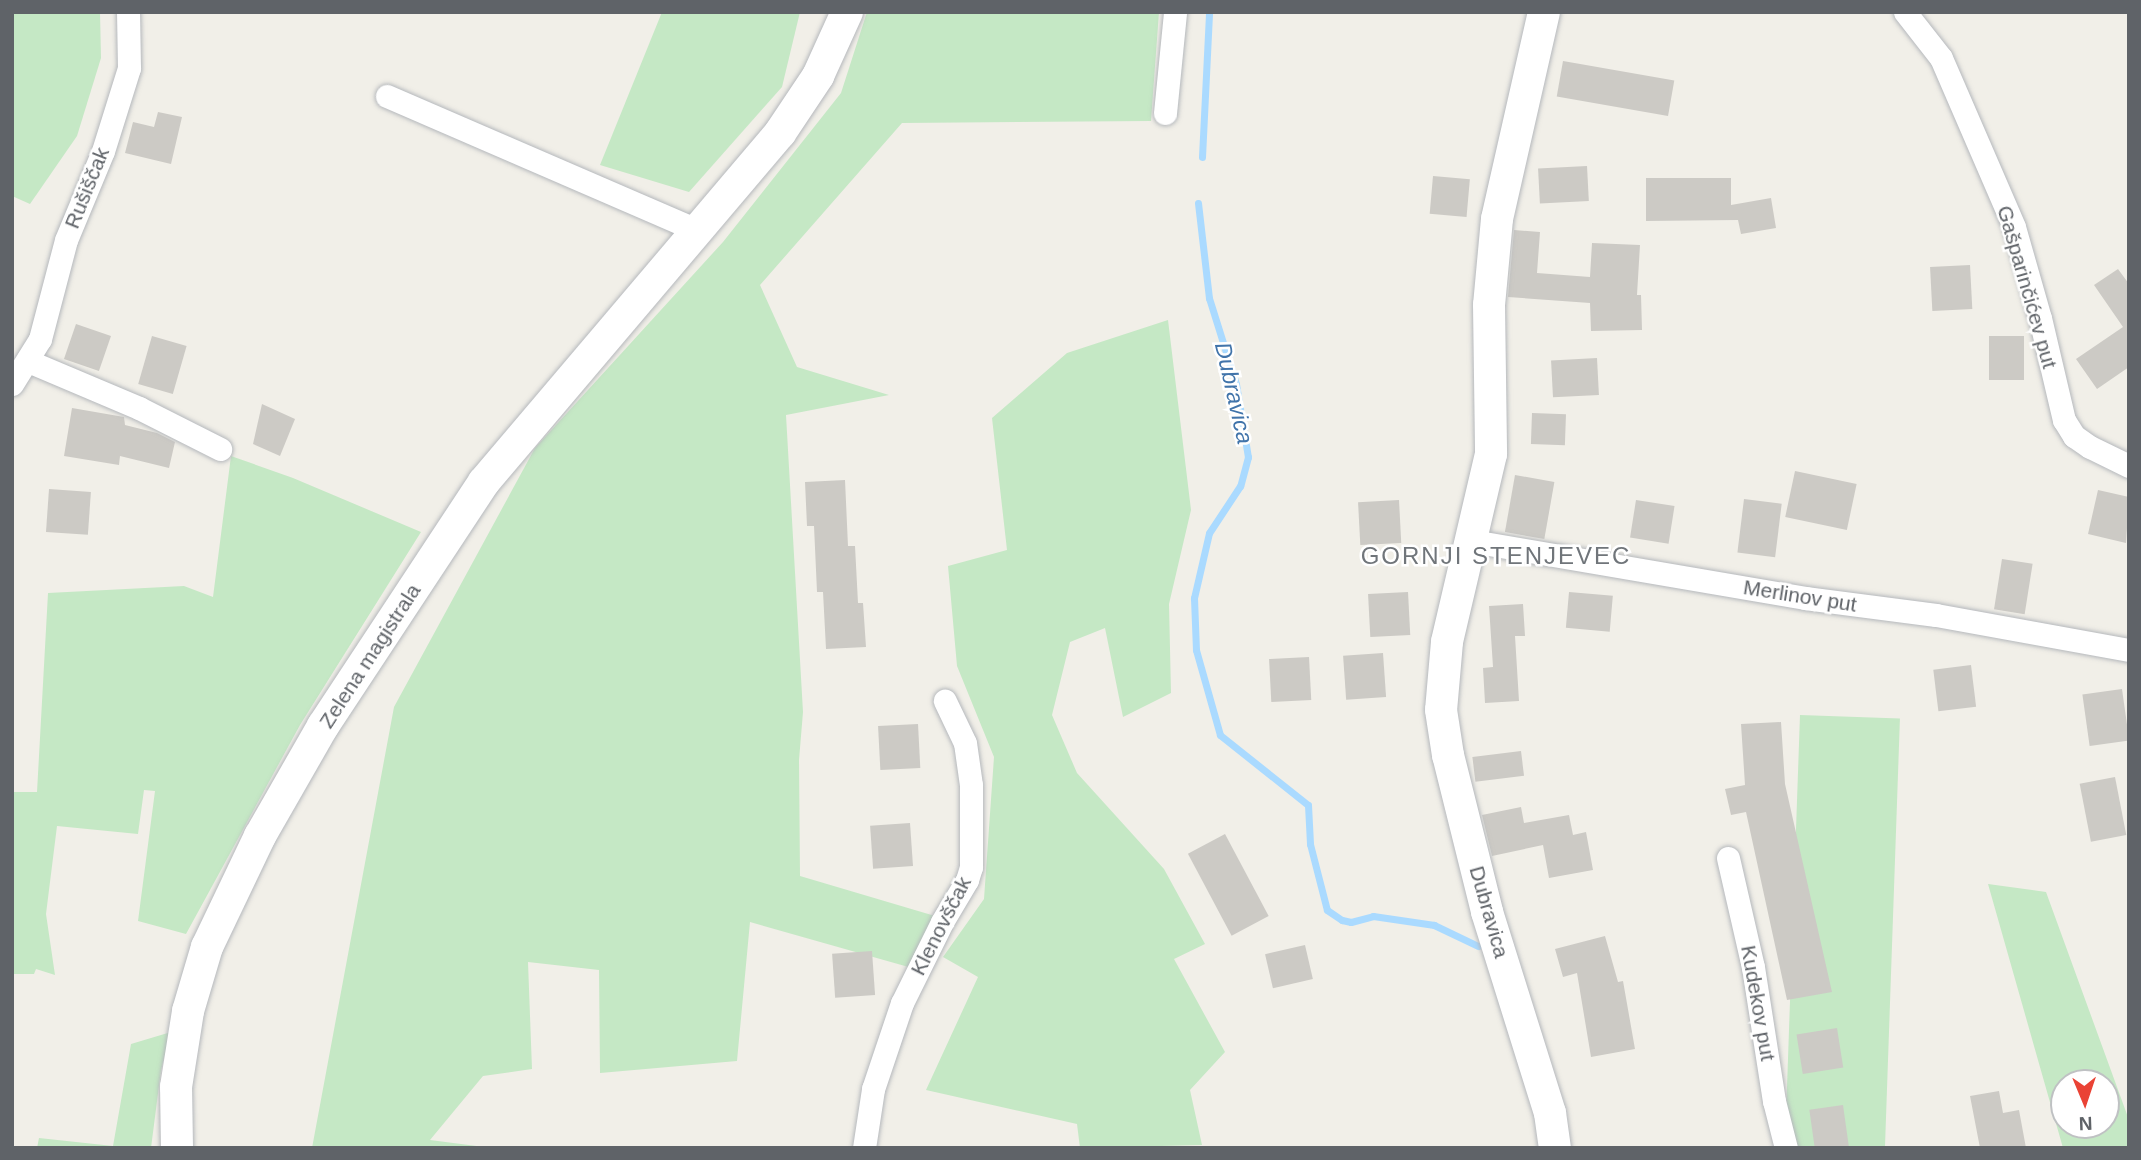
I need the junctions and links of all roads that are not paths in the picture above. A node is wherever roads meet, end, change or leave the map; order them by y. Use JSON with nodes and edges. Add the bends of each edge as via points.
{"nodes":[{"id":1,"x":128,"y":12,"type":"edge"},
{"id":2,"x":847,"y":12,"type":"edge"},
{"id":3,"x":1175,"y":12,"type":"edge"},
{"id":4,"x":1544,"y":12,"type":"edge"},
{"id":5,"x":1905,"y":12,"type":"edge"},
{"id":6,"x":387,"y":96,"type":"dead end"},
{"id":7,"x":1165,"y":113,"type":"dead end"},
{"id":8,"x":699,"y":231,"type":"junction"},
{"id":9,"x":28,"y":361,"type":"junction"},
{"id":10,"x":12,"y":384,"type":"edge"},
{"id":11,"x":220,"y":449,"type":"dead end"},
{"id":12,"x":2129,"y":466,"type":"edge"},
{"id":13,"x":1472,"y":541,"type":"junction"},
{"id":14,"x":2129,"y":650,"type":"edge"},
{"id":15,"x":945,"y":701,"type":"dead end"},
{"id":16,"x":1728,"y":858,"type":"dead end"},
{"id":17,"x":177,"y":1148,"type":"edge"},
{"id":18,"x":864,"y":1148,"type":"edge"},
{"id":19,"x":1555,"y":1148,"type":"edge"},
{"id":20,"x":1786,"y":1148,"type":"edge"}],
"edges":[{"from":1,"to":9,"type":"street","name":"Rušiščak","via":[[129,68],[103,151],[66,240],[40,340]]},
{"from":2,"to":8,"type":"street","name":"Zelena magistrala","via":[[818,76],[795,111]]},
{"from":3,"to":7,"type":"street"},
{"from":4,"to":13,"type":"street","name":"Dubravica","via":[[1493,244],[1491,454]]},
{"from":5,"to":12,"type":"street","name":"Gašparinčićev put","via":[[1941,58],[2014,227],[2063,421],[2090,447]]},
{"from":6,"to":8,"type":"street"},
{"from":8,"to":17,"type":"street","name":"Zelena magistrala","via":[[484,482],[323,726],[260,836],[208,943],[188,1011],[176,1087]]},
{"from":9,"to":10,"type":"street","name":"Rušiščak"},
{"from":9,"to":11,"type":"street"},
{"from":13,"to":14,"type":"street","name":"Merlinov put"},
{"from":13,"to":19,"type":"street","name":"Dubravica","via":[[1445,654],[1443,731],[1487,912],[1549,1113]]},
{"from":15,"to":18,"type":"street","name":"Klenovščak","via":[[965,743],[971,785],[971,867],[902,1003],[873,1089]]},
{"from":16,"to":20,"type":"street","name":"Kudekov put"}]}
